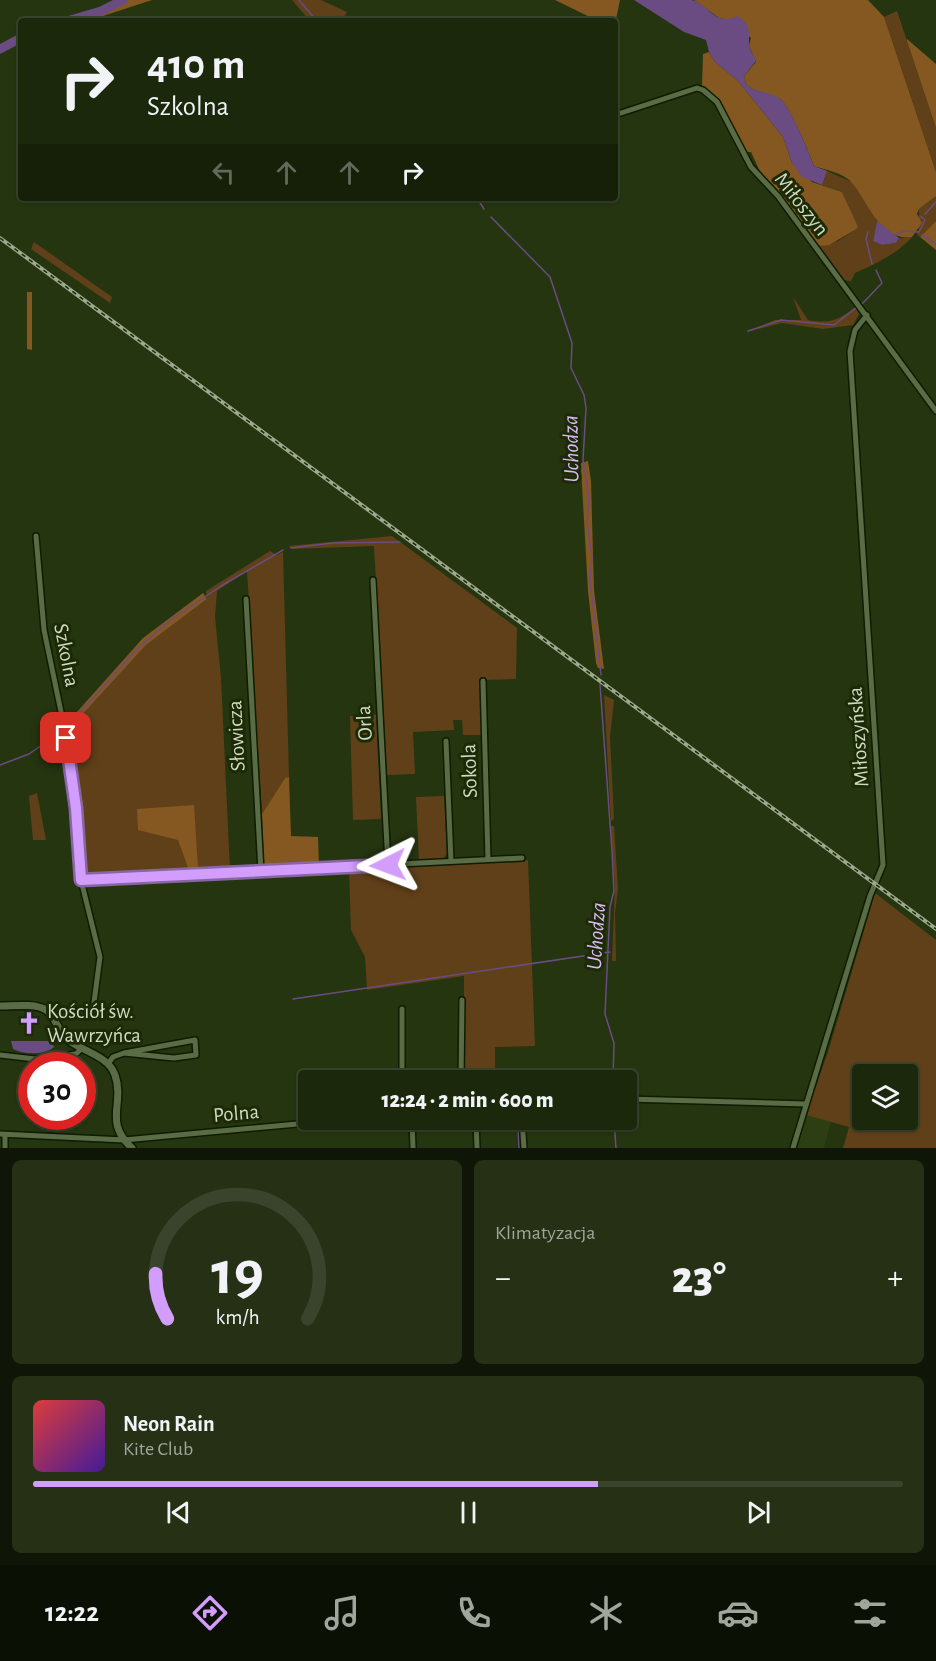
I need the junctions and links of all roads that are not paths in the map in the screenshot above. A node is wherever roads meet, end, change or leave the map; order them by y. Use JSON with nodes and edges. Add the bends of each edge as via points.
{"nodes":[{"id":1,"x":618,"y":114,"type":"edge"},
{"id":2,"x":867,"y":315,"type":"junction"},
{"id":3,"x":936,"y":411,"type":"edge"},
{"id":4,"x":36,"y":536,"type":"dead end"},
{"id":5,"x":373,"y":580,"type":"dead end"},
{"id":6,"x":246,"y":598,"type":"dead end"},
{"id":7,"x":483,"y":681,"type":"dead end"},
{"id":8,"x":446,"y":741,"type":"dead end"},
{"id":9,"x":522,"y":858,"type":"dead end"},
{"id":10,"x":488,"y":860,"type":"junction"},
{"id":11,"x":451,"y":861,"type":"junction"},
{"id":12,"x":388,"y":865,"type":"junction"},
{"id":13,"x":261,"y":871,"type":"junction"},
{"id":14,"x":81,"y":880,"type":"junction"},
{"id":15,"x":462,"y":1000,"type":"dead end"},
{"id":16,"x":0,"y":1006,"type":"edge"},
{"id":17,"x":402,"y":1009,"type":"dead end"},
{"id":18,"x":51,"y":1015,"type":"junction"},
{"id":19,"x":81,"y":1049,"type":"junction"},
{"id":20,"x":124,"y":1053,"type":"junction"},
{"id":21,"x":0,"y":1055,"type":"edge"},
{"id":22,"x":108,"y":1064,"type":"junction"},
{"id":23,"x":402,"y":1070,"type":"edge"},
{"id":24,"x":461,"y":1070,"type":"edge"},
{"id":25,"x":637,"y":1099,"type":"edge"},
{"id":26,"x":806,"y":1104,"type":"junction"},
{"id":27,"x":298,"y":1124,"type":"edge"},
{"id":28,"x":411,"y":1130,"type":"edge"},
{"id":29,"x":476,"y":1130,"type":"edge"},
{"id":30,"x":523,"y":1130,"type":"edge"},
{"id":31,"x":3,"y":1135,"type":"edge"},
{"id":32,"x":124,"y":1140,"type":"junction"},
{"id":33,"x":4,"y":1148,"type":"edge"},
{"id":34,"x":132,"y":1148,"type":"edge"},
{"id":35,"x":412,"y":1148,"type":"edge"},
{"id":36,"x":477,"y":1148,"type":"edge"},
{"id":37,"x":524,"y":1148,"type":"edge"},
{"id":38,"x":793,"y":1148,"type":"edge"}],
"edges":[{"from":1,"to":2,"type":"street","name":"Miłoszyn","via":[[697,88],[712,95],[751,167],[778,196]]},
{"from":2,"to":3,"type":"street","name":"Miłoszyn"},
{"from":2,"to":26,"type":"street","name":"Miłoszyńska","via":[[855,330],[850,351],[883,865]]},
{"from":4,"to":14,"type":"street","name":"Szkolna","via":[[44,630],[70,755]]},
{"from":5,"to":12,"type":"street","name":"Orla"},
{"from":6,"to":13,"type":"street","name":"Słowicza"},
{"from":7,"to":10,"type":"street","name":"Sokola"},
{"from":8,"to":11,"type":"street"},
{"from":9,"to":10,"type":"street"},
{"from":10,"to":11,"type":"street"},
{"from":11,"to":12,"type":"street"},
{"from":12,"to":13,"type":"street"},
{"from":13,"to":14,"type":"street"},
{"from":14,"to":18,"type":"street","name":"Szkolna","via":[[100,957],[95,1007],[87,1014]]},
{"from":15,"to":24,"type":"street"},
{"from":16,"to":18,"type":"street","via":[[41,1008]]},
{"from":17,"to":23,"type":"street"},
{"from":18,"to":19,"type":"street","via":[[62,1035]]},
{"from":19,"to":21,"type":"street","via":[[76,1054],[34,1059]]},
{"from":19,"to":22,"type":"street"},
{"from":20,"to":20,"type":"street","via":[[174,1058],[196,1055],[195,1040]]},
{"from":20,"to":22,"type":"street"},
{"from":22,"to":32,"type":"street","via":[[117,1080],[116,1124]]},
{"from":25,"to":26,"type":"street"},
{"from":26,"to":38,"type":"street","name":"Miłoszyńska"},
{"from":27,"to":32,"type":"street","name":"Polna"},
{"from":28,"to":35,"type":"street"},
{"from":29,"to":36,"type":"street"},
{"from":30,"to":37,"type":"street"},
{"from":31,"to":32,"type":"street","name":"Polna"},
{"from":31,"to":33,"type":"street"},
{"from":32,"to":34,"type":"street"}]}
